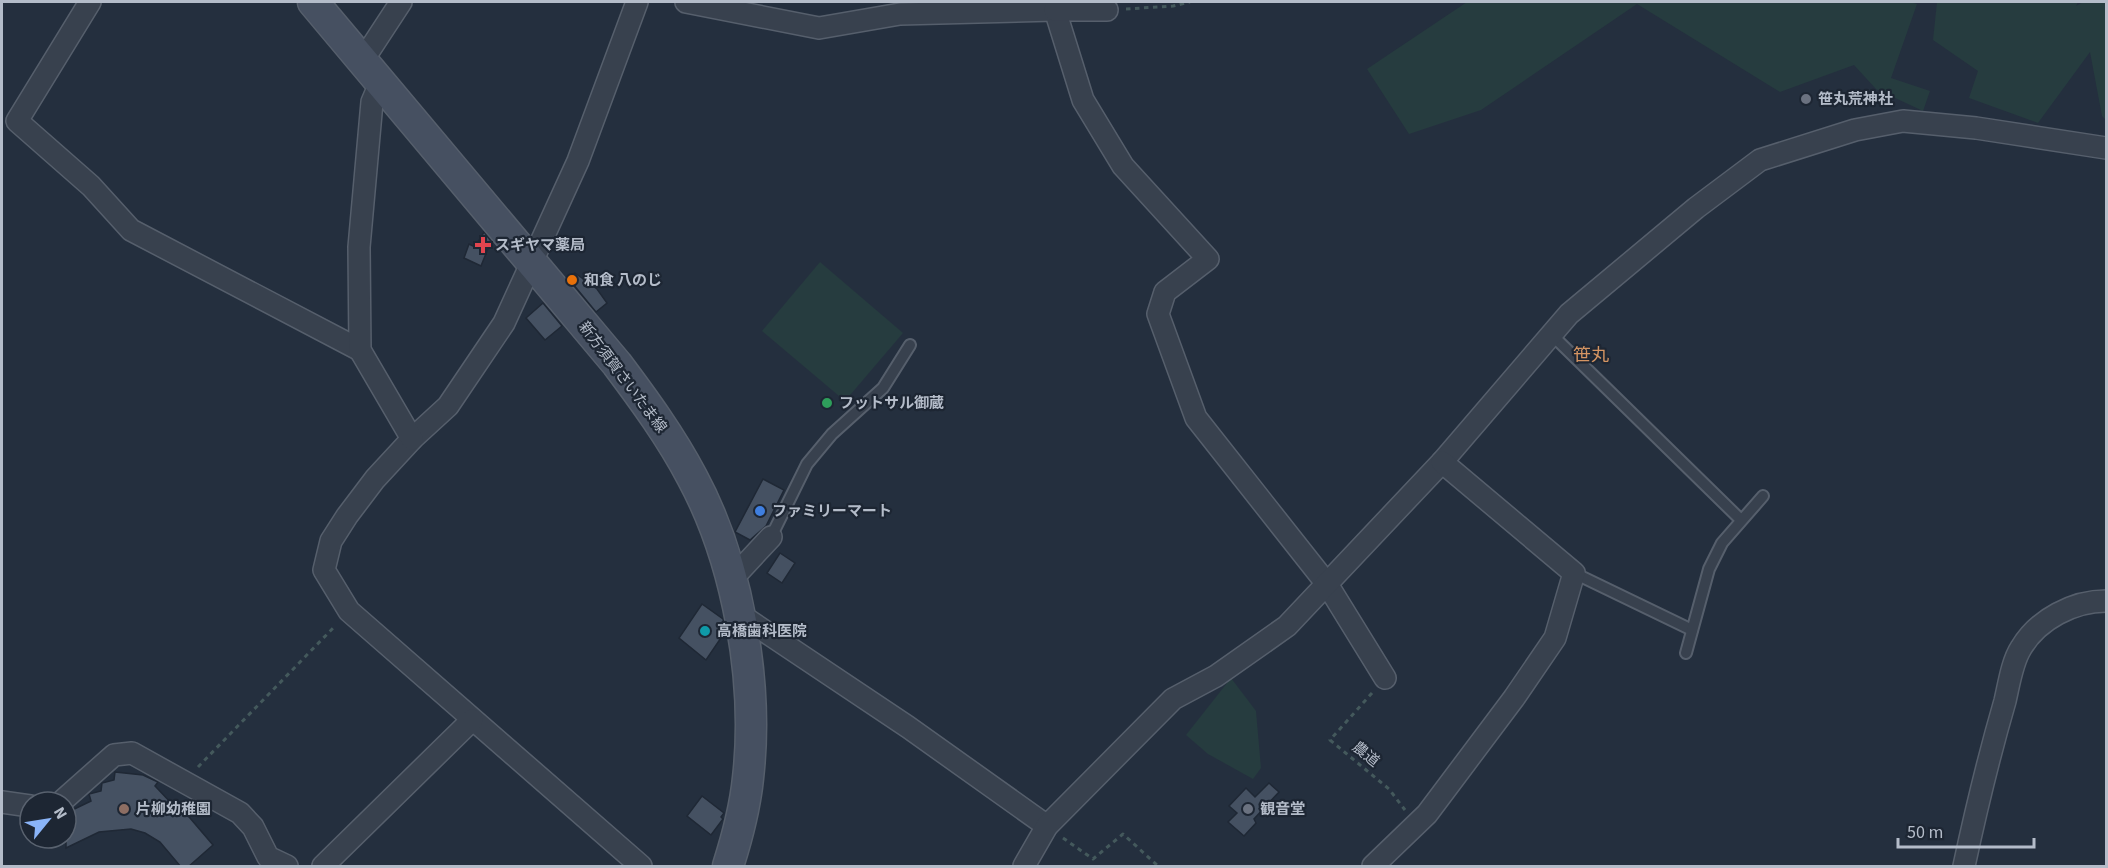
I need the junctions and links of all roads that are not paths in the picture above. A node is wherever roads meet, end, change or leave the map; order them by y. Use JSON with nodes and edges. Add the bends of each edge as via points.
{"nodes":[{"id":1,"x":90,"y":2,"type":"edge"},
{"id":2,"x":313,"y":2,"type":"edge"},
{"id":3,"x":401,"y":2,"type":"edge"},
{"id":4,"x":637,"y":2,"type":"edge"},
{"id":5,"x":686,"y":2,"type":"edge"},
{"id":6,"x":1055,"y":10,"type":"junction"},
{"id":7,"x":1107,"y":10,"type":"road end"},
{"id":8,"x":372,"y":70,"type":"junction"},
{"id":9,"x":2106,"y":148,"type":"edge"},
{"id":10,"x":532,"y":263,"type":"junction"},
{"id":11,"x":1551,"y":334,"type":"junction"},
{"id":12,"x":910,"y":345,"type":"dead end"},
{"id":13,"x":360,"y":350,"type":"junction"},
{"id":14,"x":412,"y":438,"type":"junction"},
{"id":15,"x":1442,"y":462,"type":"junction"},
{"id":16,"x":1763,"y":496,"type":"dead end"},
{"id":17,"x":1741,"y":520,"type":"junction"},
{"id":18,"x":771,"y":537,"type":"joint"},
{"id":19,"x":1574,"y":573,"type":"junction"},
{"id":20,"x":731,"y":580,"type":"junction"},
{"id":21,"x":1327,"y":584,"type":"junction"},
{"id":22,"x":2106,"y":601,"type":"edge"},
{"id":23,"x":739,"y":614,"type":"junction"},
{"id":24,"x":1692,"y":630,"type":"junction"},
{"id":25,"x":1686,"y":653,"type":"dead end"},
{"id":26,"x":1385,"y":678,"type":"road end"},
{"id":27,"x":472,"y":720,"type":"junction"},
{"id":28,"x":75,"y":790,"type":"edge"},
{"id":29,"x":2,"y":802,"type":"edge"},
{"id":30,"x":18,"y":804,"type":"edge"},
{"id":31,"x":1047,"y":826,"type":"junction"},
{"id":32,"x":1374,"y":866,"type":"edge"},
{"id":33,"x":286,"y":867,"type":"edge"},
{"id":34,"x":323,"y":867,"type":"edge"},
{"id":35,"x":641,"y":867,"type":"edge"},
{"id":36,"x":728,"y":867,"type":"edge"},
{"id":37,"x":1024,"y":867,"type":"edge"},
{"id":38,"x":1964,"y":867,"type":"edge"}],
"edges":[{"from":1,"to":13,"type":"street","via":[[17,121],[91,186],[131,230]]},
{"from":2,"to":8,"type":"main road","name":"新方須賀さいたま線"},
{"from":3,"to":8,"type":"street"},
{"from":4,"to":10,"type":"street","via":[[578,160]]},
{"from":5,"to":6,"type":"street","via":[[819,28],[900,14]]},
{"from":6,"to":7,"type":"street"},
{"from":6,"to":21,"type":"street","via":[[1083,100],[1123,166],[1208,259],[1165,292],[1158,315],[1196,418]]},
{"from":8,"to":10,"type":"main road","name":"新方須賀さいたま線"},
{"from":8,"to":13,"type":"street","via":[[359,247]]},
{"from":9,"to":11,"type":"street","via":[[1903,121],[1855,130],[1760,160],[1660,238],[1569,314]]},
{"from":10,"to":14,"type":"street","via":[[504,323],[480,360],[448,406]]},
{"from":10,"to":20,"type":"main road","name":"新方須賀さいたま線","via":[[616,364],[672,441],[710,513]]},
{"from":11,"to":15,"type":"street"},
{"from":11,"to":17,"type":"lane"},
{"from":12,"to":18,"type":"lane","via":[[883,388],[832,434],[807,464]]},
{"from":13,"to":14,"type":"street"},
{"from":14,"to":27,"type":"street","via":[[375,479],[331,541],[324,570],[349,610]]},
{"from":15,"to":19,"type":"street"},
{"from":15,"to":21,"type":"street"},
{"from":16,"to":17,"type":"lane"},
{"from":17,"to":24,"type":"lane","via":[[1722,543],[1709,569]]},
{"from":18,"to":20,"type":"street"},
{"from":19,"to":24,"type":"lane"},
{"from":19,"to":32,"type":"street","via":[[1555,638],[1427,814]]},
{"from":20,"to":23,"type":"main road","name":"新方須賀さいたま線"},
{"from":21,"to":26,"type":"street"},
{"from":21,"to":31,"type":"street","via":[[1287,626],[1216,676],[1173,699]]},
{"from":22,"to":38,"type":"street","via":[[2091,601],[2062,611],[2036,629],[2020,649],[1984,771]]},
{"from":23,"to":31,"type":"street"},
{"from":23,"to":36,"type":"main road","name":"新方須賀さいたま線","via":[[751,736],[748,778]]},
{"from":24,"to":25,"type":"lane"},
{"from":27,"to":34,"type":"street"},
{"from":27,"to":35,"type":"street"},
{"from":28,"to":33,"type":"street","via":[[114,755],[132,753],[240,813],[253,827],[268,857]]},
{"from":29,"to":30,"type":"street"},
{"from":31,"to":37,"type":"street"}]}
